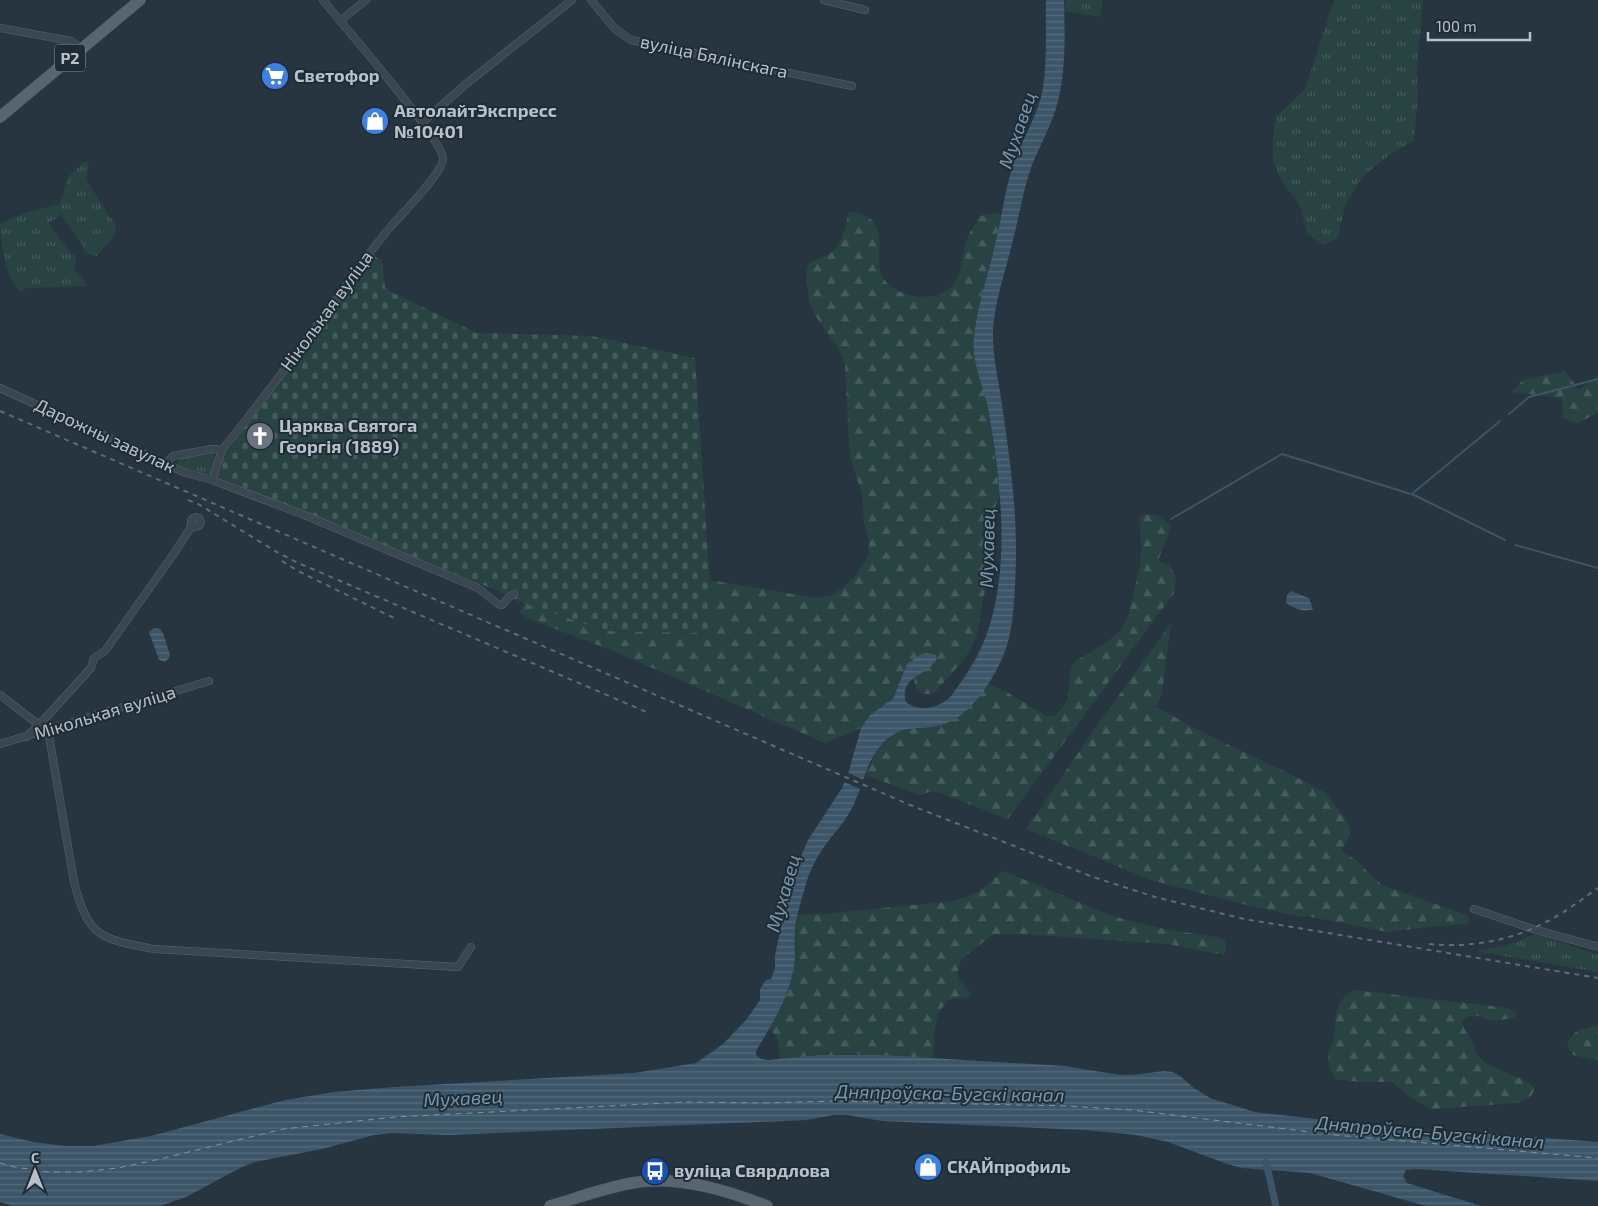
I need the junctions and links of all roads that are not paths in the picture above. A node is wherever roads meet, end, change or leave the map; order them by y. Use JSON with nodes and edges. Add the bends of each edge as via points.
{"nodes":[{"id":1,"x":140,"y":0,"type":"edge"},
{"id":2,"x":323,"y":0,"type":"edge"},
{"id":3,"x":366,"y":0,"type":"edge"},
{"id":4,"x":572,"y":0,"type":"edge"},
{"id":5,"x":591,"y":0,"type":"edge"},
{"id":6,"x":824,"y":0,"type":"edge"},
{"id":7,"x":865,"y":10,"type":"dead end"},
{"id":8,"x":340,"y":21,"type":"junction"},
{"id":9,"x":0,"y":28,"type":"edge"},
{"id":10,"x":82,"y":48,"type":"junction"},
{"id":11,"x":852,"y":86,"type":"dead end"},
{"id":12,"x":0,"y":117,"type":"edge"},
{"id":13,"x":423,"y":122,"type":"junction"},
{"id":14,"x":0,"y":388,"type":"edge"},
{"id":15,"x":222,"y":450,"type":"junction"},
{"id":16,"x":166,"y":463,"type":"junction"},
{"id":17,"x":212,"y":480,"type":"junction"},
{"id":18,"x":191,"y":528,"type":"dead end"},
{"id":19,"x":514,"y":594,"type":"dead end"},
{"id":20,"x":209,"y":681,"type":"dead end"},
{"id":21,"x":0,"y":696,"type":"edge"},
{"id":22,"x":39,"y":725,"type":"junction"},
{"id":23,"x":48,"y":730,"type":"junction"},
{"id":24,"x":26,"y":737,"type":"junction"},
{"id":25,"x":0,"y":744,"type":"edge"},
{"id":26,"x":1474,"y":909,"type":"dead end"},
{"id":27,"x":471,"y":947,"type":"dead end"},
{"id":28,"x":1598,"y":948,"type":"edge"},
{"id":29,"x":550,"y":1206,"type":"edge"},
{"id":30,"x":767,"y":1206,"type":"edge"}],
"edges":[{"from":1,"to":10,"type":"main road","number":"Р2"},
{"from":2,"to":8,"type":"street","name":"Ніколькая вуліца"},
{"from":3,"to":8,"type":"street"},
{"from":4,"to":13,"type":"street"},
{"from":5,"to":11,"type":"street","name":"вуліца Бялінскага","via":[[615,29],[631,40]]},
{"from":6,"to":7,"type":"street"},
{"from":8,"to":13,"type":"street","name":"Ніколькая вуліца"},
{"from":9,"to":10,"type":"street","via":[[72,41]]},
{"from":10,"to":12,"type":"main road","number":"Р2"},
{"from":13,"to":15,"type":"street","name":"Ніколькая вуліца","via":[[442,152],[443,159],[437,172],[377,242]]},
{"from":14,"to":16,"type":"street","name":"Дарожны завулак"},
{"from":15,"to":16,"type":"street","via":[[173,456]]},
{"from":15,"to":17,"type":"street","name":"Ніколькая вуліца"},
{"from":16,"to":17,"type":"street","name":"Дарожны завулак"},
{"from":17,"to":19,"type":"street","name":"Дарожны завулак","via":[[478,588],[498,604],[502,605]]},
{"from":18,"to":22,"type":"street","via":[[105,651],[94,658],[91,668]]},
{"from":20,"to":23,"type":"street","name":"Міколькая вуліца"},
{"from":21,"to":22,"type":"street"},
{"from":22,"to":23,"type":"street"},
{"from":22,"to":24,"type":"street"},
{"from":23,"to":24,"type":"street","name":"Міколькая вуліца"},
{"from":23,"to":27,"type":"street","via":[[80,906],[91,926],[107,938],[154,949],[458,967]]},
{"from":24,"to":25,"type":"street","name":"Міколькая вуліца"},
{"from":26,"to":28,"type":"street"},
{"from":29,"to":30,"type":"main road","via":[[618,1186],[656,1180],[716,1190]]}]}
